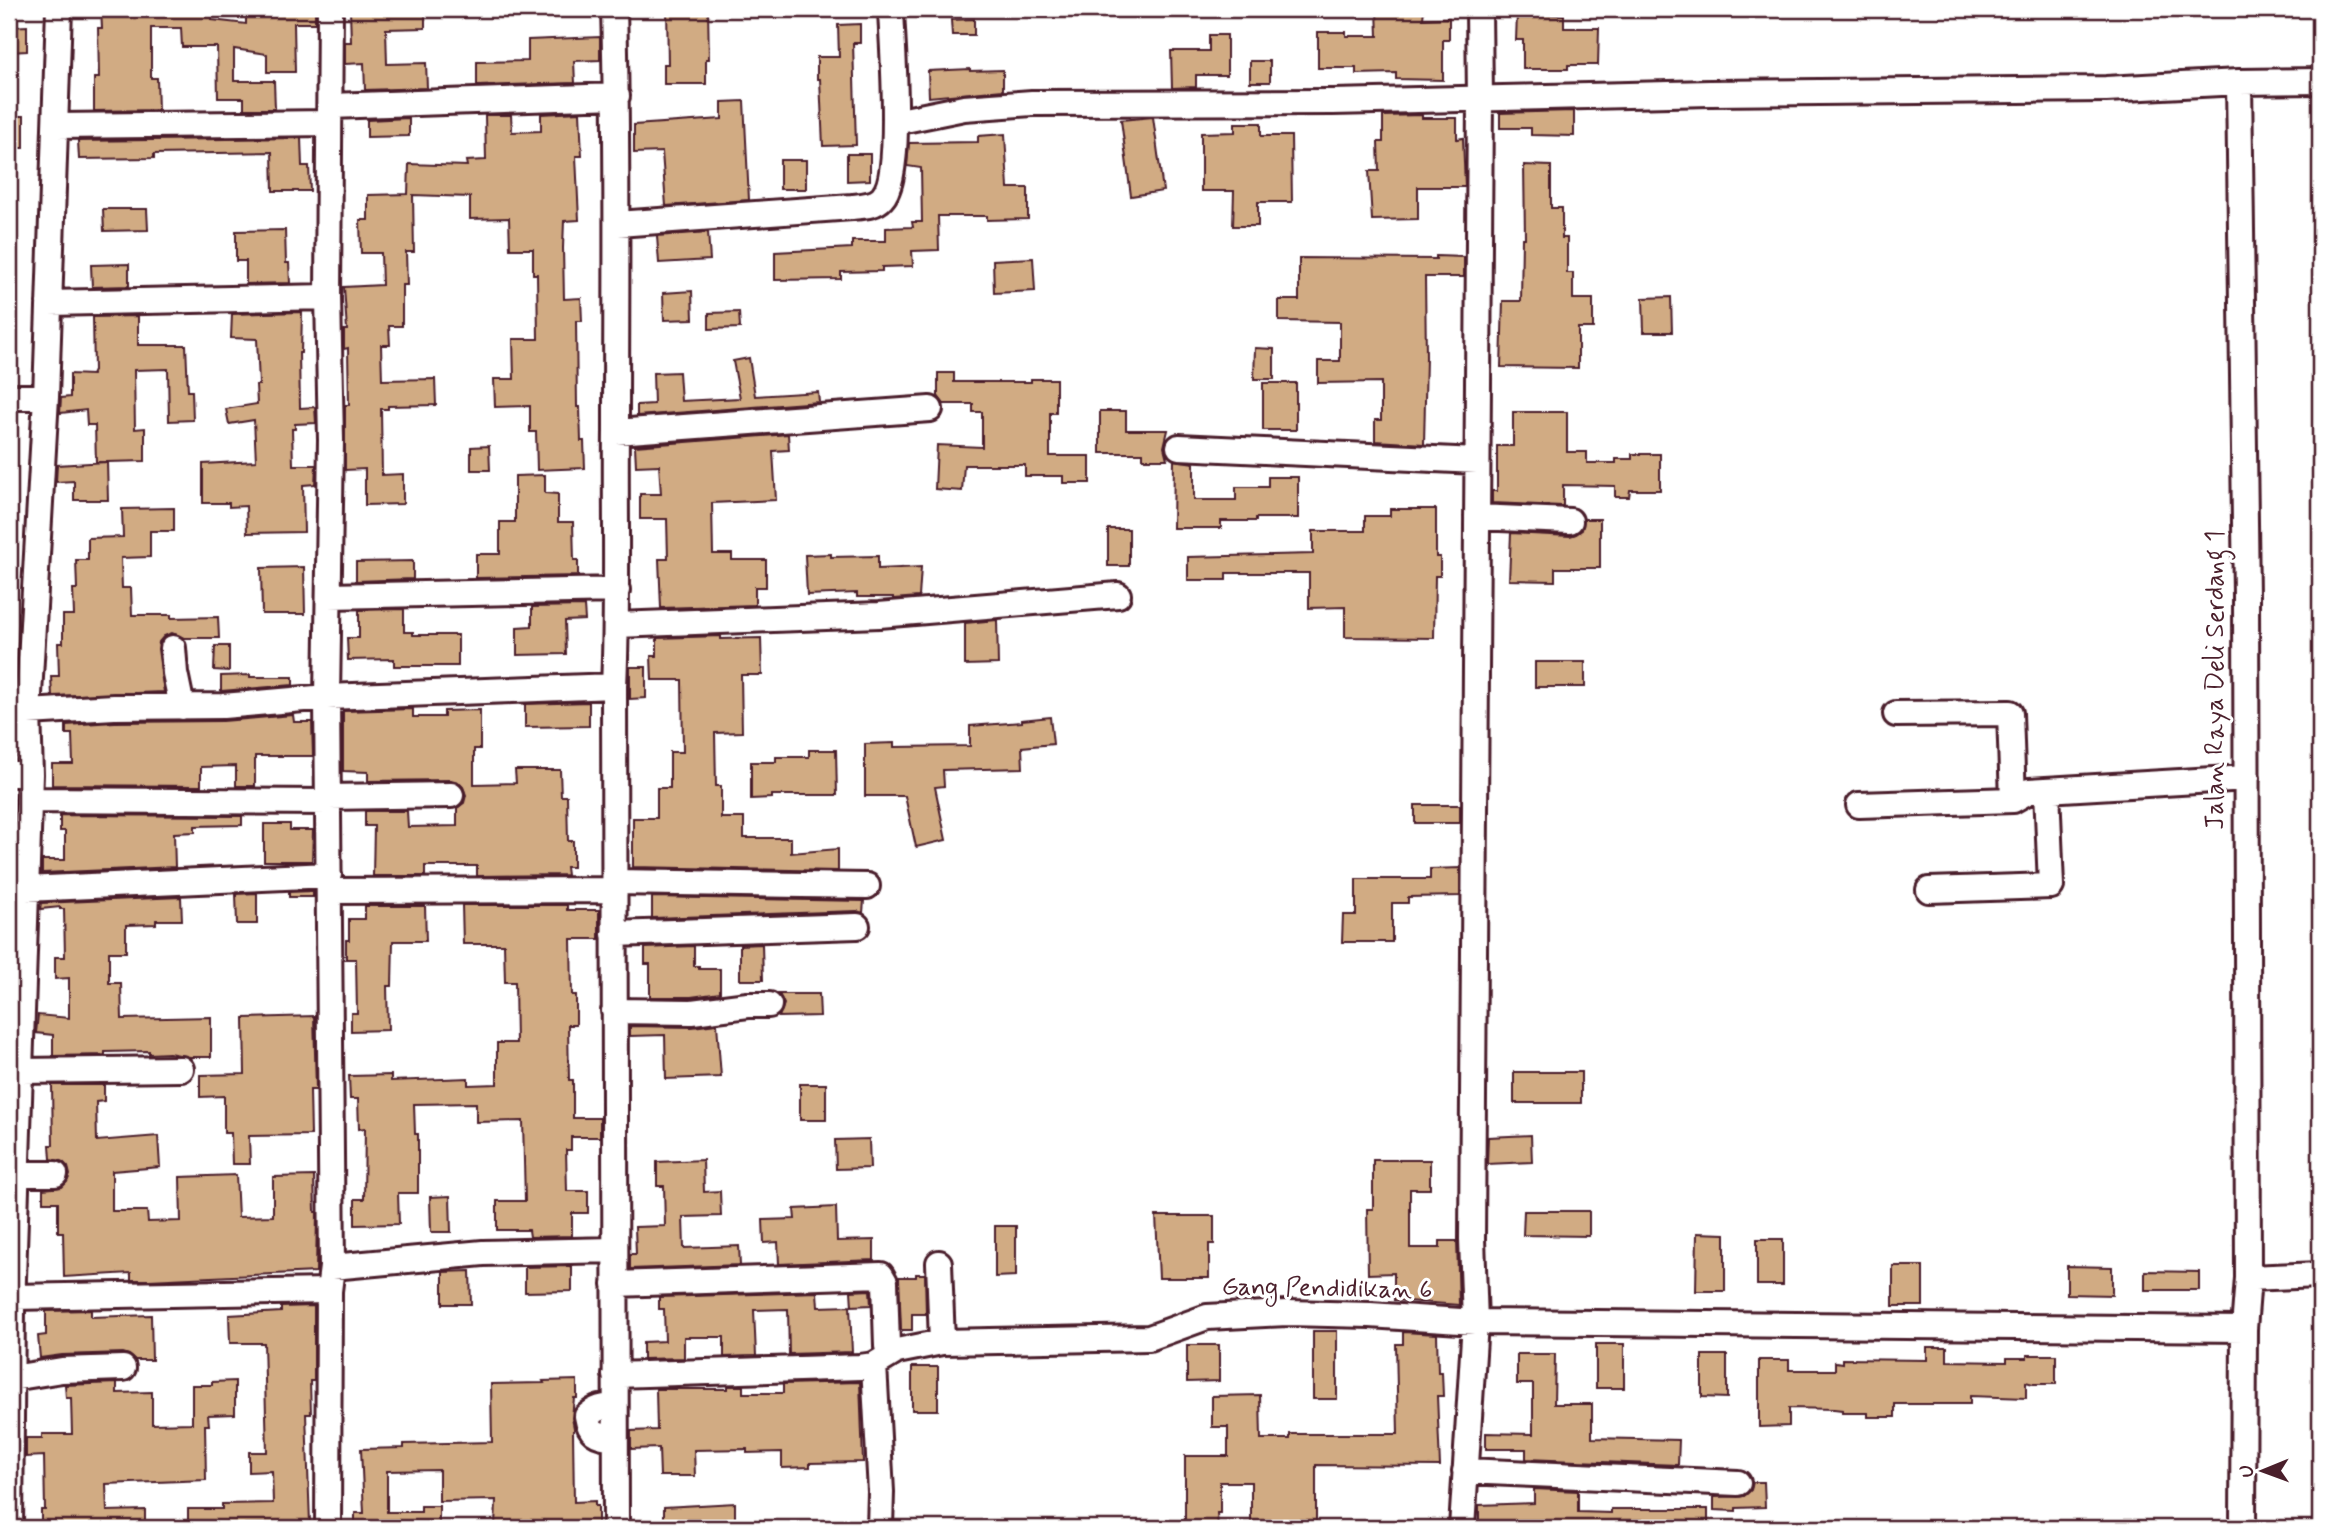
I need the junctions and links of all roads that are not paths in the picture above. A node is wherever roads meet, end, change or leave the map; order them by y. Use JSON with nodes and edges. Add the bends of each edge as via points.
{"nodes":[{"id":1,"x":59,"y":9,"type":"edge"},
{"id":2,"x":330,"y":9,"type":"edge"},
{"id":3,"x":614,"y":9,"type":"edge"},
{"id":4,"x":891,"y":9,"type":"edge"},
{"id":5,"x":1479,"y":9,"type":"edge"},
{"id":6,"x":2320,"y":81,"type":"edge"},
{"id":7,"x":2239,"y":82,"type":"junction"},
{"id":8,"x":617,"y":96,"type":"junction"},
{"id":9,"x":1480,"y":99,"type":"junction"},
{"id":10,"x":330,"y":115,"type":"junction"},
{"id":11,"x":895,"y":122,"type":"junction"},
{"id":12,"x":56,"y":126,"type":"junction"},
{"id":13,"x":618,"y":224,"type":"junction"},
{"id":14,"x":328,"y":297,"type":"junction"},
{"id":15,"x":49,"y":303,"type":"junction"},
{"id":16,"x":9,"y":397,"type":"edge"},
{"id":17,"x":46,"y":397,"type":"junction"},
{"id":18,"x":930,"y":409,"type":"dead end"},
{"id":19,"x":616,"y":432,"type":"junction"},
{"id":20,"x":1179,"y":447,"type":"dead end"},
{"id":21,"x":1478,"y":461,"type":"junction"},
{"id":22,"x":1477,"y":517,"type":"junction"},
{"id":23,"x":1570,"y":521,"type":"dead end"},
{"id":24,"x":617,"y":590,"type":"junction"},
{"id":25,"x":1118,"y":595,"type":"dead end"},
{"id":26,"x":329,"y":596,"type":"junction"},
{"id":27,"x":617,"y":625,"type":"junction"},
{"id":28,"x":173,"y":648,"type":"dead end"},
{"id":29,"x":614,"y":686,"type":"junction"},
{"id":30,"x":327,"y":697,"type":"junction"},
{"id":31,"x":182,"y":706,"type":"junction"},
{"id":32,"x":28,"y":712,"type":"junction"},
{"id":33,"x":1896,"y":713,"type":"dead end"},
{"id":34,"x":19,"y":774,"type":"edge"},
{"id":35,"x":2246,"y":778,"type":"junction"},
{"id":36,"x":2047,"y":790,"type":"junction"},
{"id":37,"x":451,"y":795,"type":"dead end"},
{"id":38,"x":29,"y":800,"type":"junction"},
{"id":39,"x":329,"y":800,"type":"junction"},
{"id":40,"x":2013,"y":800,"type":"junction"},
{"id":41,"x":1859,"y":805,"type":"dead end"},
{"id":42,"x":330,"y":883,"type":"junction"},
{"id":43,"x":614,"y":886,"type":"junction"},
{"id":44,"x":867,"y":886,"type":"dead end"},
{"id":45,"x":1929,"y":890,"type":"dead end"},
{"id":46,"x":20,"y":893,"type":"edge"},
{"id":47,"x":857,"y":926,"type":"dead end"},
{"id":48,"x":614,"y":934,"type":"junction"},
{"id":49,"x":769,"y":1005,"type":"dead end"},
{"id":50,"x":614,"y":1011,"type":"junction"},
{"id":51,"x":181,"y":1069,"type":"dead end"},
{"id":52,"x":17,"y":1076,"type":"edge"},
{"id":53,"x":17,"y":1174,"type":"junction"},
{"id":54,"x":55,"y":1174,"type":"dead end"},
{"id":55,"x":615,"y":1250,"type":"junction"},
{"id":56,"x":939,"y":1263,"type":"dead end"},
{"id":57,"x":2320,"y":1275,"type":"edge"},
{"id":58,"x":2248,"y":1278,"type":"junction"},
{"id":59,"x":331,"y":1279,"type":"junction"},
{"id":60,"x":615,"y":1284,"type":"junction"},
{"id":61,"x":11,"y":1304,"type":"edge"},
{"id":62,"x":1475,"y":1322,"type":"junction"},
{"id":63,"x":2244,"y":1329,"type":"junction"},
{"id":64,"x":942,"y":1342,"type":"junction"},
{"id":65,"x":882,"y":1360,"type":"junction"},
{"id":66,"x":123,"y":1368,"type":"dead end"},
{"id":67,"x":615,"y":1376,"type":"junction"},
{"id":68,"x":12,"y":1378,"type":"junction"},
{"id":69,"x":9,"y":1430,"type":"edge"},
{"id":70,"x":1465,"y":1471,"type":"junction"},
{"id":71,"x":1738,"y":1483,"type":"dead end"},
{"id":72,"x":10,"y":1528,"type":"edge"},
{"id":73,"x":328,"y":1528,"type":"edge"},
{"id":74,"x":616,"y":1528,"type":"edge"},
{"id":75,"x":880,"y":1528,"type":"edge"},
{"id":76,"x":1462,"y":1528,"type":"edge"},
{"id":77,"x":2243,"y":1528,"type":"edge"}],
"edges":[{"from":1,"to":12,"type":"street"},
{"from":2,"to":10,"type":"street"},
{"from":3,"to":8,"type":"street"},
{"from":4,"to":11,"type":"street"},
{"from":5,"to":9,"type":"street"},
{"from":6,"to":7,"type":"street"},
{"from":7,"to":9,"type":"street","via":[[2106,89]]},
{"from":7,"to":35,"type":"street","name":"Jalan Raya Deli Serdang 1"},
{"from":8,"to":10,"type":"street"},
{"from":8,"to":13,"type":"street"},
{"from":9,"to":11,"type":"street","via":[[1032,103],[964,108]]},
{"from":9,"to":21,"type":"street"},
{"from":10,"to":12,"type":"street"},
{"from":10,"to":14,"type":"street"},
{"from":11,"to":13,"type":"street","via":[[891,183],[874,204]]},
{"from":12,"to":15,"type":"street"},
{"from":13,"to":19,"type":"street"},
{"from":14,"to":15,"type":"street"},
{"from":14,"to":26,"type":"street"},
{"from":15,"to":17,"type":"street"},
{"from":16,"to":17,"type":"street"},
{"from":17,"to":32,"type":"street"},
{"from":18,"to":19,"type":"street"},
{"from":19,"to":24,"type":"street"},
{"from":20,"to":21,"type":"street"},
{"from":21,"to":22,"type":"street"},
{"from":22,"to":23,"type":"street"},
{"from":22,"to":62,"type":"street"},
{"from":24,"to":26,"type":"street"},
{"from":24,"to":27,"type":"street"},
{"from":25,"to":27,"type":"street","via":[[879,614]]},
{"from":26,"to":30,"type":"street"},
{"from":27,"to":29,"type":"street"},
{"from":28,"to":31,"type":"street"},
{"from":29,"to":30,"type":"street"},
{"from":29,"to":43,"type":"street"},
{"from":30,"to":31,"type":"street"},
{"from":30,"to":39,"type":"street"},
{"from":31,"to":32,"type":"street"},
{"from":32,"to":34,"type":"street"},
{"from":33,"to":40,"type":"street","via":[[2010,713]]},
{"from":34,"to":38,"type":"street"},
{"from":35,"to":36,"type":"street"},
{"from":35,"to":58,"type":"street","name":"Jalan Raya Deli Serdang 1"},
{"from":36,"to":40,"type":"street","via":[[2029,791]]},
{"from":36,"to":45,"type":"street","via":[[2051,886]]},
{"from":37,"to":39,"type":"street"},
{"from":38,"to":39,"type":"street"},
{"from":38,"to":46,"type":"street"},
{"from":39,"to":42,"type":"street"},
{"from":40,"to":41,"type":"street"},
{"from":42,"to":43,"type":"street"},
{"from":42,"to":46,"type":"street"},
{"from":42,"to":59,"type":"street"},
{"from":43,"to":44,"type":"street"},
{"from":43,"to":48,"type":"street"},
{"from":46,"to":52,"type":"street"},
{"from":47,"to":48,"type":"street"},
{"from":48,"to":50,"type":"street"},
{"from":49,"to":50,"type":"street","via":[[692,1012]]},
{"from":50,"to":55,"type":"street"},
{"from":51,"to":52,"type":"street"},
{"from":52,"to":53,"type":"street"},
{"from":53,"to":54,"type":"street"},
{"from":53,"to":61,"type":"street"},
{"from":55,"to":59,"type":"street","via":[[483,1253]]},
{"from":55,"to":60,"type":"street"},
{"from":56,"to":64,"type":"street"},
{"from":57,"to":58,"type":"street"},
{"from":58,"to":63,"type":"street","name":"Jalan Raya Deli Serdang 1"},
{"from":59,"to":61,"type":"street"},
{"from":59,"to":73,"type":"street"},
{"from":60,"to":65,"type":"street","via":[[879,1275],[885,1282],[887,1346]]},
{"from":60,"to":67,"type":"street"},
{"from":61,"to":68,"type":"street"},
{"from":62,"to":63,"type":"street","name":"Gang Pendidikan 6"},
{"from":62,"to":64,"type":"street","name":"Gang Pendidikan 6","via":[[1287,1313],[1207,1317],[1149,1338]]},
{"from":62,"to":70,"type":"street"},
{"from":63,"to":77,"type":"street","name":"Jalan Raya Deli Serdang 1"},
{"from":64,"to":65,"type":"street","name":"Gang Pendidikan 6","via":[[916,1346]]},
{"from":65,"to":67,"type":"street","name":"Gang Pendidikan 6","via":[[848,1367]]},
{"from":65,"to":75,"type":"street"},
{"from":66,"to":68,"type":"street"},
{"from":67,"to":74,"type":"street"},
{"from":68,"to":69,"type":"street"},
{"from":69,"to":72,"type":"street"},
{"from":70,"to":71,"type":"street"},
{"from":70,"to":76,"type":"street"}]}
